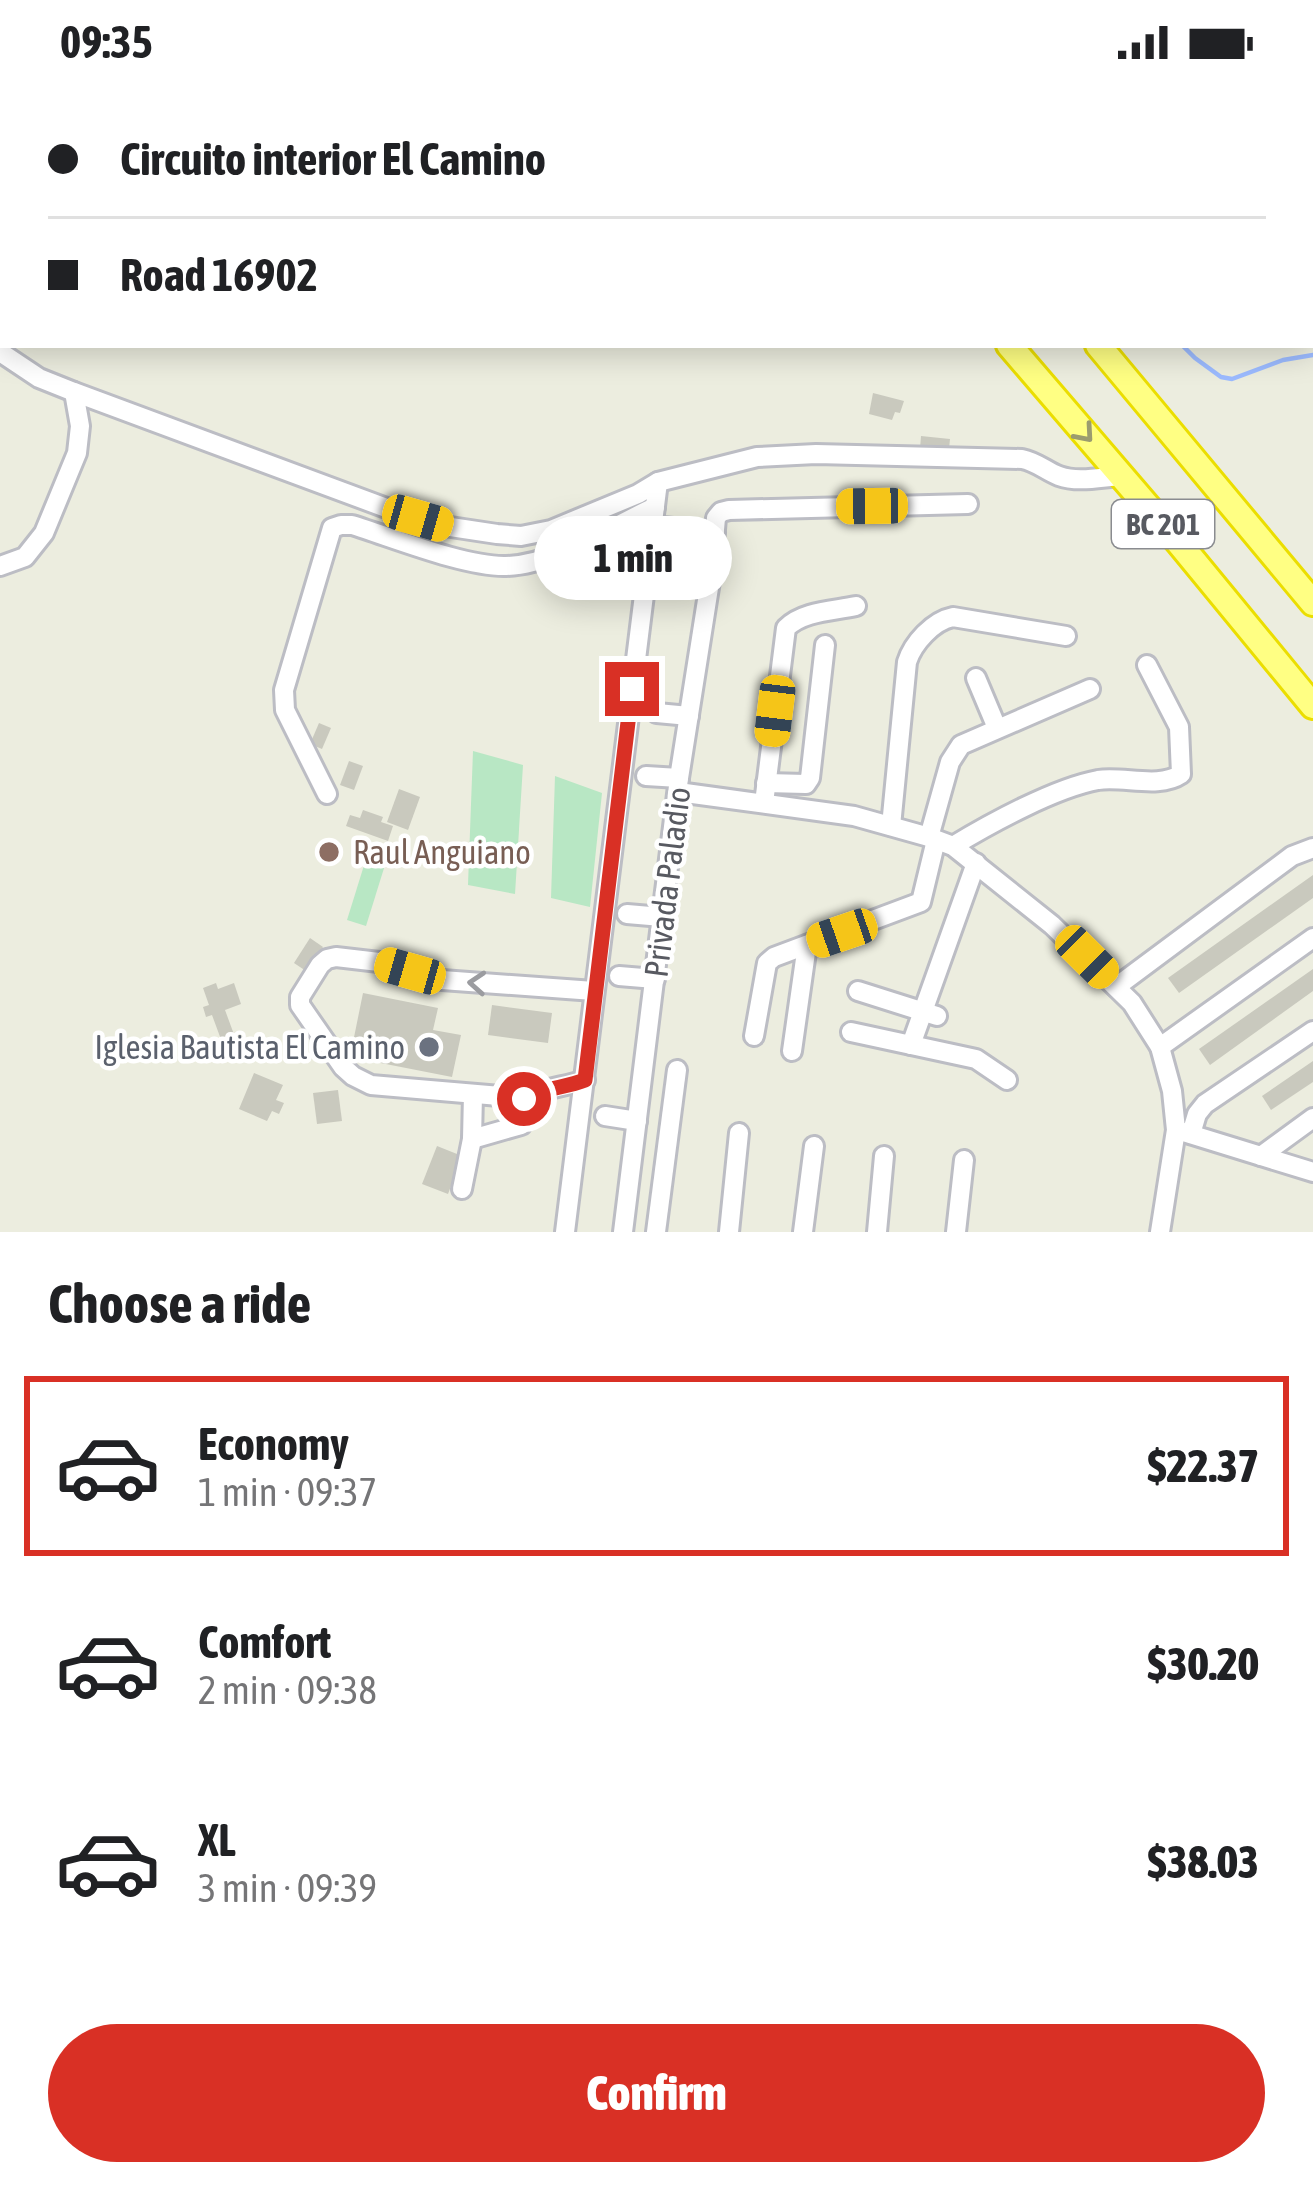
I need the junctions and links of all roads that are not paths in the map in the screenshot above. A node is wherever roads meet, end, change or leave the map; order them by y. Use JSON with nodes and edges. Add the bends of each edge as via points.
{"nodes":[{"id":1,"x":1012,"y":348,"type":"edge"},
{"id":2,"x":1101,"y":348,"type":"edge"},
{"id":3,"x":0,"y":352,"type":"edge"},
{"id":4,"x":74,"y":392,"type":"junction"},
{"id":5,"x":1121,"y":476,"type":"junction"},
{"id":6,"x":658,"y":482,"type":"junction"},
{"id":7,"x":1228,"y":500,"type":"junction"},
{"id":8,"x":968,"y":504,"type":"dead end"},
{"id":9,"x":653,"y":516,"type":"junction"},
{"id":10,"x":715,"y":532,"type":"junction"},
{"id":11,"x":0,"y":566,"type":"edge"},
{"id":12,"x":675,"y":572,"type":"dead end"},
{"id":13,"x":711,"y":575,"type":"junction"},
{"id":14,"x":1313,"y":580,"type":"edge"},
{"id":15,"x":1313,"y":603,"type":"edge"},
{"id":16,"x":856,"y":606,"type":"dead end"},
{"id":17,"x":1066,"y":636,"type":"dead end"},
{"id":18,"x":825,"y":645,"type":"dead end"},
{"id":19,"x":1147,"y":665,"type":"dead end"},
{"id":20,"x":976,"y":678,"type":"dead end"},
{"id":21,"x":1090,"y":689,"type":"dead end"},
{"id":22,"x":1313,"y":706,"type":"edge"},
{"id":23,"x":657,"y":713,"type":"dead end"},
{"id":24,"x":689,"y":716,"type":"junction"},
{"id":25,"x":997,"y":728,"type":"junction"},
{"id":26,"x":646,"y":776,"type":"dead end"},
{"id":27,"x":678,"y":785,"type":"junction"},
{"id":28,"x":765,"y":793,"type":"junction"},
{"id":29,"x":327,"y":794,"type":"dead end"},
{"id":30,"x":891,"y":826,"type":"junction"},
{"id":31,"x":940,"y":841,"type":"junction"},
{"id":32,"x":1313,"y":848,"type":"edge"},
{"id":33,"x":976,"y":862,"type":"junction"},
{"id":34,"x":627,"y":914,"type":"dead end"},
{"id":35,"x":662,"y":917,"type":"junction"},
{"id":36,"x":1313,"y":938,"type":"edge"},
{"id":37,"x":807,"y":945,"type":"junction"},
{"id":38,"x":619,"y":976,"type":"dead end"},
{"id":39,"x":655,"y":979,"type":"junction"},
{"id":40,"x":1116,"y":987,"type":"junction"},
{"id":41,"x":594,"y":991,"type":"junction"},
{"id":42,"x":858,"y":991,"type":"dead end"},
{"id":43,"x":930,"y":1014,"type":"junction"},
{"id":44,"x":851,"y":1031,"type":"dead end"},
{"id":45,"x":1313,"y":1031,"type":"edge"},
{"id":46,"x":754,"y":1036,"type":"dead end"},
{"id":47,"x":911,"y":1045,"type":"junction"},
{"id":48,"x":1160,"y":1047,"type":"junction"},
{"id":49,"x":792,"y":1051,"type":"dead end"},
{"id":50,"x":677,"y":1070,"type":"dead end"},
{"id":51,"x":585,"y":1080,"type":"junction"},
{"id":52,"x":1007,"y":1080,"type":"dead end"},
{"id":53,"x":473,"y":1094,"type":"junction"},
{"id":54,"x":524,"y":1099,"type":"junction"},
{"id":55,"x":604,"y":1116,"type":"dead end"},
{"id":56,"x":1313,"y":1118,"type":"edge"},
{"id":57,"x":637,"y":1120,"type":"junction"},
{"id":58,"x":1183,"y":1132,"type":"junction"},
{"id":59,"x":740,"y":1133,"type":"dead end"},
{"id":60,"x":472,"y":1139,"type":"junction"},
{"id":61,"x":814,"y":1146,"type":"dead end"},
{"id":62,"x":884,"y":1156,"type":"dead end"},
{"id":63,"x":1261,"y":1156,"type":"junction"},
{"id":64,"x":964,"y":1160,"type":"dead end"},
{"id":65,"x":1313,"y":1172,"type":"edge"},
{"id":66,"x":461,"y":1189,"type":"dead end"},
{"id":67,"x":565,"y":1232,"type":"edge"},
{"id":68,"x":623,"y":1232,"type":"edge"},
{"id":69,"x":656,"y":1232,"type":"edge"},
{"id":70,"x":729,"y":1232,"type":"edge"},
{"id":71,"x":803,"y":1232,"type":"edge"},
{"id":72,"x":877,"y":1232,"type":"edge"},
{"id":73,"x":956,"y":1232,"type":"edge"},
{"id":74,"x":1160,"y":1232,"type":"edge"}],
"edges":[{"from":1,"to":5,"type":"highway","number":"BC 201","one_way":true},
{"from":2,"to":7,"type":"highway","number":"BC 201"},
{"from":3,"to":4,"type":"street"},
{"from":4,"to":6,"type":"street","via":[[388,509],[471,531],[551,530]]},
{"from":4,"to":11,"type":"street","via":[[77,453],[44,533],[25,556]]},
{"from":5,"to":6,"type":"street","via":[[1070,479],[1022,459],[816,454],[757,457]]},
{"from":5,"to":22,"type":"highway","number":"BC 201"},
{"from":6,"to":9,"type":"street"},
{"from":7,"to":14,"type":"highway"},
{"from":7,"to":15,"type":"highway","number":"BC 201"},
{"from":8,"to":10,"type":"street","via":[[729,510],[716,518]]},
{"from":9,"to":10,"type":"street"},
{"from":9,"to":29,"type":"street","via":[[506,566],[352,525],[332,529],[284,690],[285,710]]},
{"from":9,"to":41,"type":"street"},
{"from":10,"to":13,"type":"street","name":"Privada Paladio"},
{"from":12,"to":13,"type":"street"},
{"from":13,"to":24,"type":"street","name":"Privada Paladio"},
{"from":16,"to":28,"type":"street","via":[[786,628]]},
{"from":17,"to":30,"type":"street","via":[[953,617],[916,644],[907,662]]},
{"from":18,"to":28,"type":"street","via":[[810,778]]},
{"from":19,"to":31,"type":"street","via":[[1179,727],[1182,767],[1175,778],[1094,781]]},
{"from":20,"to":25,"type":"street"},
{"from":21,"to":25,"type":"street"},
{"from":23,"to":24,"type":"street"},
{"from":24,"to":27,"type":"street","name":"Privada Paladio"},
{"from":25,"to":31,"type":"street","via":[[954,752]]},
{"from":26,"to":27,"type":"street"},
{"from":27,"to":28,"type":"street"},
{"from":27,"to":35,"type":"street","name":"Privada Paladio"},
{"from":28,"to":30,"type":"street"},
{"from":30,"to":31,"type":"street"},
{"from":31,"to":33,"type":"street"},
{"from":31,"to":37,"type":"street","via":[[921,902]]},
{"from":32,"to":40,"type":"street"},
{"from":33,"to":40,"type":"street"},
{"from":33,"to":43,"type":"street"},
{"from":34,"to":35,"type":"street"},
{"from":35,"to":39,"type":"street","name":"Privada Paladio"},
{"from":36,"to":48,"type":"street"},
{"from":37,"to":46,"type":"street","via":[[767,963]]},
{"from":37,"to":49,"type":"street"},
{"from":38,"to":39,"type":"street"},
{"from":39,"to":57,"type":"street","name":"Privada Paladio"},
{"from":40,"to":48,"type":"street"},
{"from":41,"to":51,"type":"street"},
{"from":41,"to":53,"type":"street","one_way":true,"via":[[442,980],[336,957],[320,964],[300,1005],[353,1076],[371,1085]]},
{"from":42,"to":43,"type":"street"},
{"from":43,"to":47,"type":"street"},
{"from":44,"to":47,"type":"street"},
{"from":45,"to":58,"type":"street","via":[[1205,1104]]},
{"from":47,"to":52,"type":"street","via":[[976,1059]]},
{"from":48,"to":58,"type":"street"},
{"from":50,"to":69,"type":"street"},
{"from":51,"to":54,"type":"street"},
{"from":51,"to":67,"type":"street"},
{"from":53,"to":54,"type":"street"},
{"from":53,"to":60,"type":"street"},
{"from":54,"to":60,"type":"street","via":[[521,1125]]},
{"from":55,"to":57,"type":"street"},
{"from":56,"to":63,"type":"street"},
{"from":57,"to":68,"type":"street","name":"Privada Paladio"},
{"from":58,"to":63,"type":"street"},
{"from":58,"to":74,"type":"street"},
{"from":59,"to":70,"type":"street"},
{"from":60,"to":66,"type":"street"},
{"from":61,"to":71,"type":"street"},
{"from":62,"to":72,"type":"street"},
{"from":63,"to":65,"type":"street"},
{"from":64,"to":73,"type":"street"}]}
